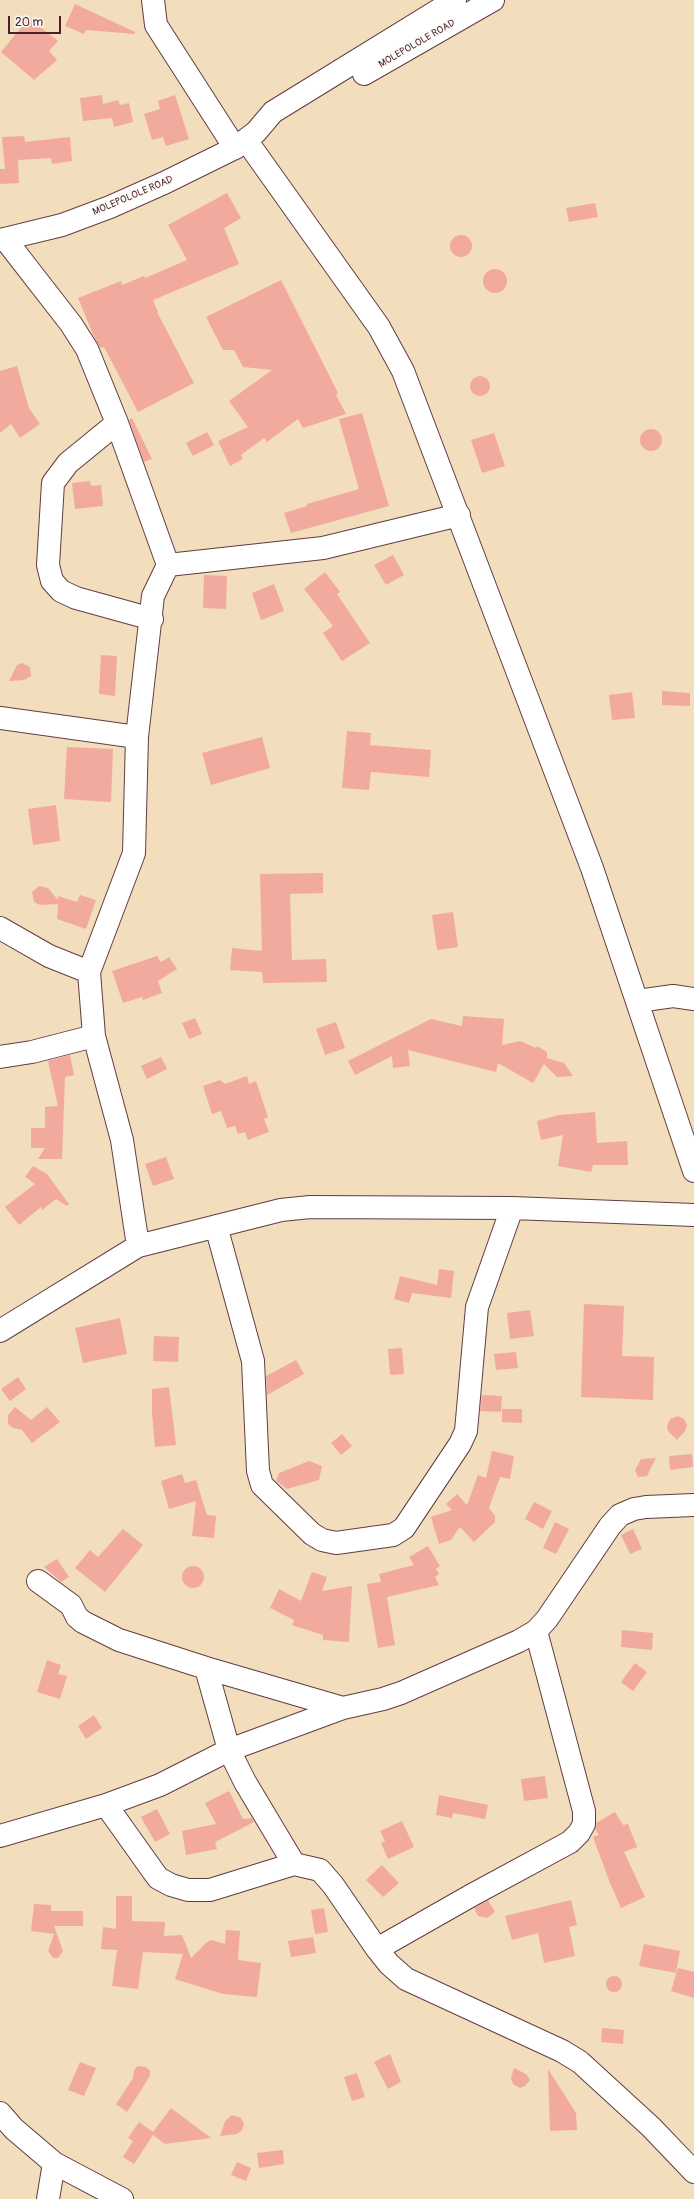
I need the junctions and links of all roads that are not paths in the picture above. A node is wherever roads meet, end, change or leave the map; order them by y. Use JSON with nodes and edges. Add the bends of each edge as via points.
{"nodes":[{"id":1,"x":153,"y":0,"type":"edge"},
{"id":2,"x":455,"y":0,"type":"edge"},
{"id":3,"x":493,"y":0,"type":"edge"},
{"id":4,"x":246,"y":140,"type":"junction"},
{"id":5,"x":2,"y":240,"type":"edge"},
{"id":6,"x":117,"y":423,"type":"junction"},
{"id":7,"x":459,"y":516,"type":"junction"},
{"id":8,"x":168,"y":565,"type":"junction"},
{"id":9,"x":152,"y":620,"type":"junction"},
{"id":10,"x":0,"y":718,"type":"edge"},
{"id":11,"x":137,"y":737,"type":"junction"},
{"id":12,"x":0,"y":928,"type":"edge"},
{"id":13,"x":89,"y":972,"type":"junction"},
{"id":14,"x":694,"y":999,"type":"edge"},
{"id":15,"x":638,"y":1001,"type":"junction"},
{"id":16,"x":94,"y":1036,"type":"junction"},
{"id":17,"x":0,"y":1057,"type":"edge"},
{"id":18,"x":694,"y":1171,"type":"edge"},
{"id":19,"x":512,"y":1208,"type":"junction"},
{"id":20,"x":694,"y":1215,"type":"edge"},
{"id":21,"x":216,"y":1226,"type":"junction"},
{"id":22,"x":138,"y":1246,"type":"junction"},
{"id":23,"x":0,"y":1331,"type":"edge"},
{"id":24,"x":694,"y":1505,"type":"edge"},
{"id":25,"x":38,"y":1581,"type":"dead end"},
{"id":26,"x":536,"y":1631,"type":"junction"},
{"id":27,"x":206,"y":1668,"type":"junction"},
{"id":28,"x":343,"y":1708,"type":"junction"},
{"id":29,"x":229,"y":1750,"type":"junction"},
{"id":30,"x":106,"y":1805,"type":"junction"},
{"id":31,"x":0,"y":1836,"type":"edge"},
{"id":32,"x":294,"y":1864,"type":"junction"},
{"id":33,"x":377,"y":1949,"type":"junction"},
{"id":34,"x":0,"y":2113,"type":"edge"},
{"id":35,"x":54,"y":2163,"type":"junction"},
{"id":36,"x":694,"y":2172,"type":"edge"},
{"id":37,"x":48,"y":2199,"type":"edge"},
{"id":38,"x":122,"y":2199,"type":"edge"}],
"edges":[{"from":1,"to":4,"type":"street","via":[[156,25]]},
{"from":2,"to":4,"type":"street","name":"MOLEPOLOLE ROAD","via":[[273,112]]},
{"from":3,"to":4,"type":"street","name":"MOLEPOLOLE ROAD","via":[[326,96],[280,126]]},
{"from":4,"to":5,"type":"street","name":"MOLEPOLOLE ROAD","via":[[110,208],[62,225]]},
{"from":4,"to":7,"type":"street","via":[[392,348]]},
{"from":5,"to":6,"type":"street","via":[[71,324],[87,349]]},
{"from":6,"to":8,"type":"street"},
{"from":6,"to":9,"type":"street","via":[[68,463],[54,483],[48,565],[52,581],[61,591],[76,598]]},
{"from":7,"to":8,"type":"street","via":[[323,548]]},
{"from":7,"to":15,"type":"street","via":[[592,868]]},
{"from":8,"to":9,"type":"street","via":[[154,596]]},
{"from":9,"to":11,"type":"street"},
{"from":10,"to":11,"type":"street"},
{"from":11,"to":13,"type":"street","via":[[134,853]]},
{"from":12,"to":13,"type":"street","via":[[49,956]]},
{"from":13,"to":16,"type":"street"},
{"from":14,"to":15,"type":"street","via":[[673,996]]},
{"from":15,"to":18,"type":"street"},
{"from":16,"to":17,"type":"street","via":[[32,1052]]},
{"from":16,"to":22,"type":"street","via":[[122,1140]]},
{"from":19,"to":20,"type":"street"},
{"from":19,"to":21,"type":"street","via":[[310,1207],[281,1210]]},
{"from":19,"to":21,"type":"street","via":[[477,1307],[466,1431],[460,1444],[404,1528],[393,1535],[336,1543],[322,1540],[312,1534],[262,1485],[258,1472],[253,1361]]},
{"from":21,"to":22,"type":"street"},
{"from":22,"to":23,"type":"street"},
{"from":24,"to":26,"type":"street","via":[[646,1507],[620,1515]]},
{"from":25,"to":27,"type":"street","via":[[72,1605],[77,1616],[94,1629],[119,1640]]},
{"from":26,"to":28,"type":"street","via":[[520,1641],[401,1693]]},
{"from":26,"to":33,"type":"street","via":[[584,1811],[584,1824],[570,1842],[472,1894]]},
{"from":27,"to":28,"type":"street"},
{"from":27,"to":29,"type":"street"},
{"from":28,"to":29,"type":"street"},
{"from":29,"to":30,"type":"street","via":[[160,1785]]},
{"from":29,"to":32,"type":"street"},
{"from":30,"to":31,"type":"street"},
{"from":30,"to":32,"type":"street","via":[[158,1878],[171,1886],[188,1890],[210,1890]]},
{"from":32,"to":33,"type":"street","via":[[320,1870]]},
{"from":33,"to":36,"type":"street","via":[[406,1979],[562,2051],[580,2062],[651,2127]]},
{"from":34,"to":35,"type":"street","via":[[14,2129]]},
{"from":35,"to":37,"type":"street"},
{"from":35,"to":38,"type":"street"}]}
